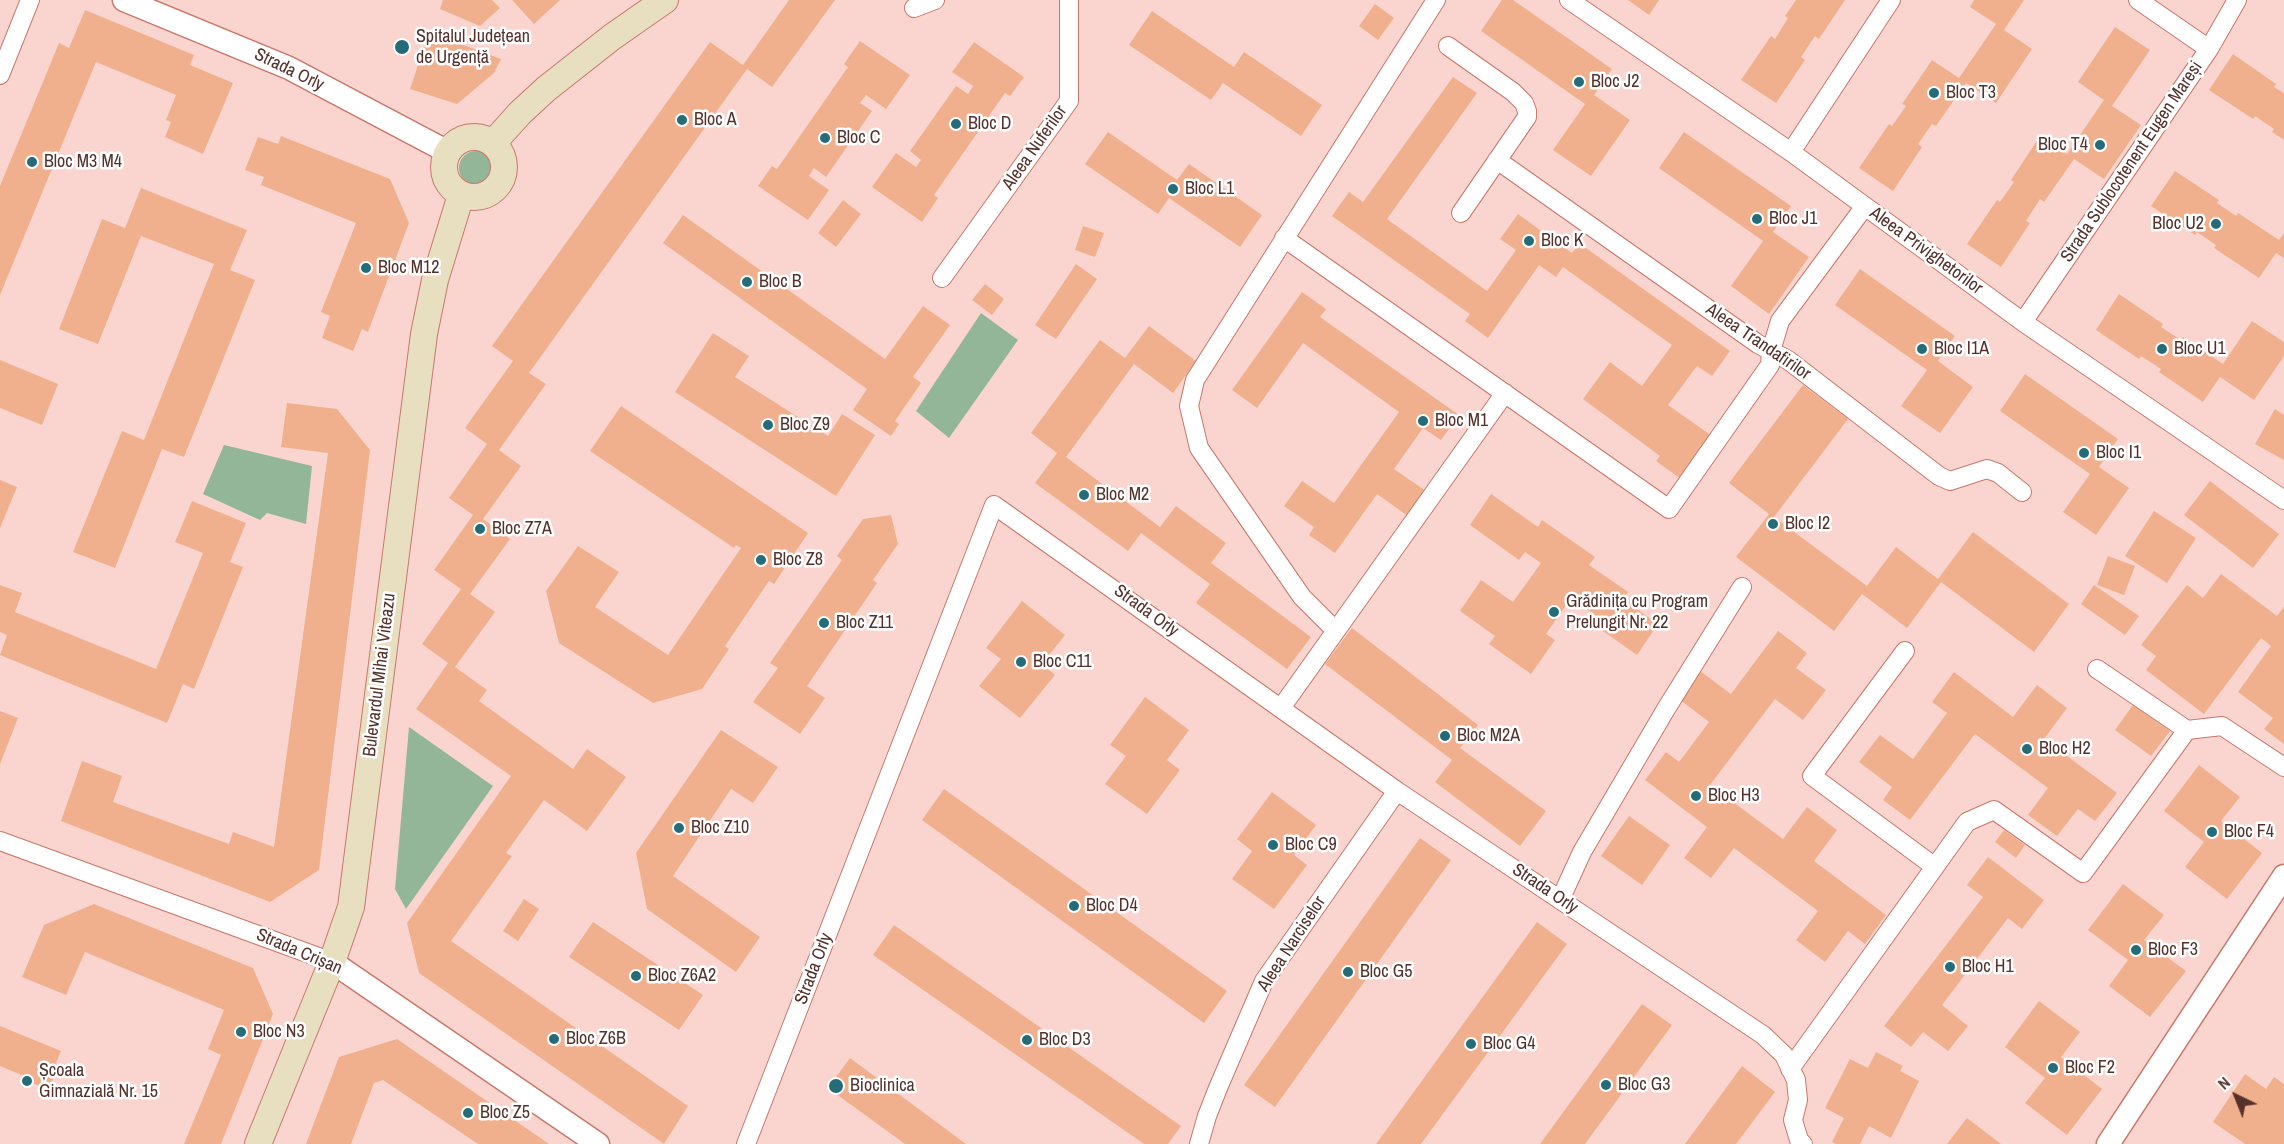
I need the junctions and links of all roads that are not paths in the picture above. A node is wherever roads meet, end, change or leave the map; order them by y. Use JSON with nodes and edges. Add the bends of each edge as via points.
{"nodes":[{"id":1,"x":30,"y":0,"type":"edge"},
{"id":2,"x":124,"y":0,"type":"edge"},
{"id":3,"x":665,"y":0,"type":"edge"},
{"id":4,"x":935,"y":0,"type":"edge"},
{"id":5,"x":1068,"y":0,"type":"edge"},
{"id":6,"x":1436,"y":0,"type":"edge"},
{"id":7,"x":1569,"y":0,"type":"edge"},
{"id":8,"x":1891,"y":0,"type":"edge"},
{"id":9,"x":2138,"y":0,"type":"edge"},
{"id":10,"x":2237,"y":0,"type":"edge"},
{"id":11,"x":914,"y":8,"type":"dead end"},
{"id":12,"x":1448,"y":46,"type":"dead end"},
{"id":13,"x":2209,"y":49,"type":"junction"},
{"id":14,"x":0,"y":75,"type":"edge"},
{"id":15,"x":493,"y":143,"type":"junction"},
{"id":16,"x":448,"y":152,"type":"junction"},
{"id":17,"x":1791,"y":152,"type":"junction"},
{"id":18,"x":1497,"y":160,"type":"junction"},
{"id":19,"x":461,"y":195,"type":"junction"},
{"id":20,"x":1865,"y":206,"type":"junction"},
{"id":21,"x":1461,"y":213,"type":"dead end"},
{"id":22,"x":1284,"y":238,"type":"junction"},
{"id":23,"x":942,"y":278,"type":"dead end"},
{"id":24,"x":2023,"y":322,"type":"junction"},
{"id":25,"x":1771,"y":351,"type":"junction"},
{"id":26,"x":1505,"y":393,"type":"junction"},
{"id":27,"x":2022,"y":492,"type":"dead end"},
{"id":28,"x":2284,"y":500,"type":"edge"},
{"id":29,"x":1742,"y":586,"type":"dead end"},
{"id":30,"x":1335,"y":630,"type":"junction"},
{"id":31,"x":1905,"y":651,"type":"dead end"},
{"id":32,"x":2097,"y":669,"type":"dead end"},
{"id":33,"x":1281,"y":708,"type":"junction"},
{"id":34,"x":2187,"y":730,"type":"junction"},
{"id":35,"x":2284,"y":767,"type":"edge"},
{"id":36,"x":1397,"y":791,"type":"junction"},
{"id":37,"x":0,"y":841,"type":"edge"},
{"id":38,"x":1935,"y":867,"type":"junction"},
{"id":39,"x":2284,"y":876,"type":"edge"},
{"id":40,"x":1560,"y":900,"type":"junction"},
{"id":41,"x":332,"y":962,"type":"junction"},
{"id":42,"x":1790,"y":1069,"type":"junction"},
{"id":43,"x":258,"y":1144,"type":"edge"},
{"id":44,"x":598,"y":1144,"type":"edge"},
{"id":45,"x":746,"y":1144,"type":"edge"},
{"id":46,"x":1199,"y":1144,"type":"edge"},
{"id":47,"x":1803,"y":1144,"type":"edge"},
{"id":48,"x":2108,"y":1144,"type":"edge"}],
"edges":[{"from":1,"to":14,"type":"street"},
{"from":2,"to":16,"type":"street","name":"Strada Orly","via":[[280,64]]},
{"from":3,"to":15,"type":"main road","via":[[555,82]]},
{"from":4,"to":11,"type":"street"},
{"from":5,"to":23,"type":"street","name":"Aleea Nuferilor","via":[[1069,101]]},
{"from":6,"to":22,"type":"street"},
{"from":7,"to":17,"type":"street","name":"Aleea Privighetorilor"},
{"from":8,"to":17,"type":"street"},
{"from":9,"to":13,"type":"street"},
{"from":10,"to":13,"type":"street","name":"Strada Sublocotenent Eugen Mareși"},
{"from":12,"to":18,"type":"street","via":[[1524,103],[1527,117]]},
{"from":13,"to":24,"type":"street","name":"Strada Sublocotenent Eugen Mareși"},
{"from":15,"to":16,"type":"main road","via":[[468,137]]},
{"from":15,"to":19,"type":"main road","via":[[505,164],[499,186],[482,197]]},
{"from":16,"to":19,"type":"main road","via":[[444,160],[445,177]]},
{"from":17,"to":20,"type":"street","name":"Aleea Privighetorilor"},
{"from":18,"to":21,"type":"street"},
{"from":18,"to":25,"type":"street","name":"Aleea Trandafirilor"},
{"from":19,"to":41,"type":"main road","name":"Bulevardul Mihai Viteazu","via":[[424,334],[351,907]]},
{"from":20,"to":24,"type":"street","name":"Aleea Privighetorilor"},
{"from":20,"to":25,"type":"street","via":[[1780,321]]},
{"from":22,"to":26,"type":"street"},
{"from":22,"to":30,"type":"street","via":[[1195,380],[1189,406],[1199,448],[1302,597]]},
{"from":24,"to":28,"type":"street","name":"Aleea Privighetorilor"},
{"from":25,"to":26,"type":"street","via":[[1770,365],[1669,509]]},
{"from":25,"to":27,"type":"street","name":"Aleea Trandafirilor","via":[[1939,476],[1950,481],[1987,469]]},
{"from":26,"to":30,"type":"street"},
{"from":29,"to":40,"type":"street","via":[[1582,852]]},
{"from":30,"to":33,"type":"street"},
{"from":31,"to":38,"type":"street","via":[[1812,776]]},
{"from":32,"to":34,"type":"street"},
{"from":33,"to":36,"type":"street","name":"Strada Orly"},
{"from":33,"to":45,"type":"street","name":"Strada Orly","via":[[994,505]]},
{"from":34,"to":35,"type":"street","via":[[2222,726]]},
{"from":34,"to":38,"type":"street","via":[[2083,873],[1994,810],[1967,822]]},
{"from":36,"to":40,"type":"street","name":"Strada Orly"},
{"from":36,"to":46,"type":"street","name":"Aleea Narciselor","via":[[1264,981],[1218,1088]]},
{"from":37,"to":41,"type":"street","name":"Strada Crișan"},
{"from":38,"to":42,"type":"street"},
{"from":39,"to":48,"type":"street"},
{"from":40,"to":42,"type":"street","name":"Strada Orly","via":[[1763,1035],[1784,1055]]},
{"from":41,"to":43,"type":"main road","name":"Bulevardul Mihai Viteazu"},
{"from":41,"to":44,"type":"street","name":"Strada Crișan"},
{"from":42,"to":47,"type":"street","name":"Strada Orly","via":[[1796,1080],[1798,1100],[1793,1120]]}]}
